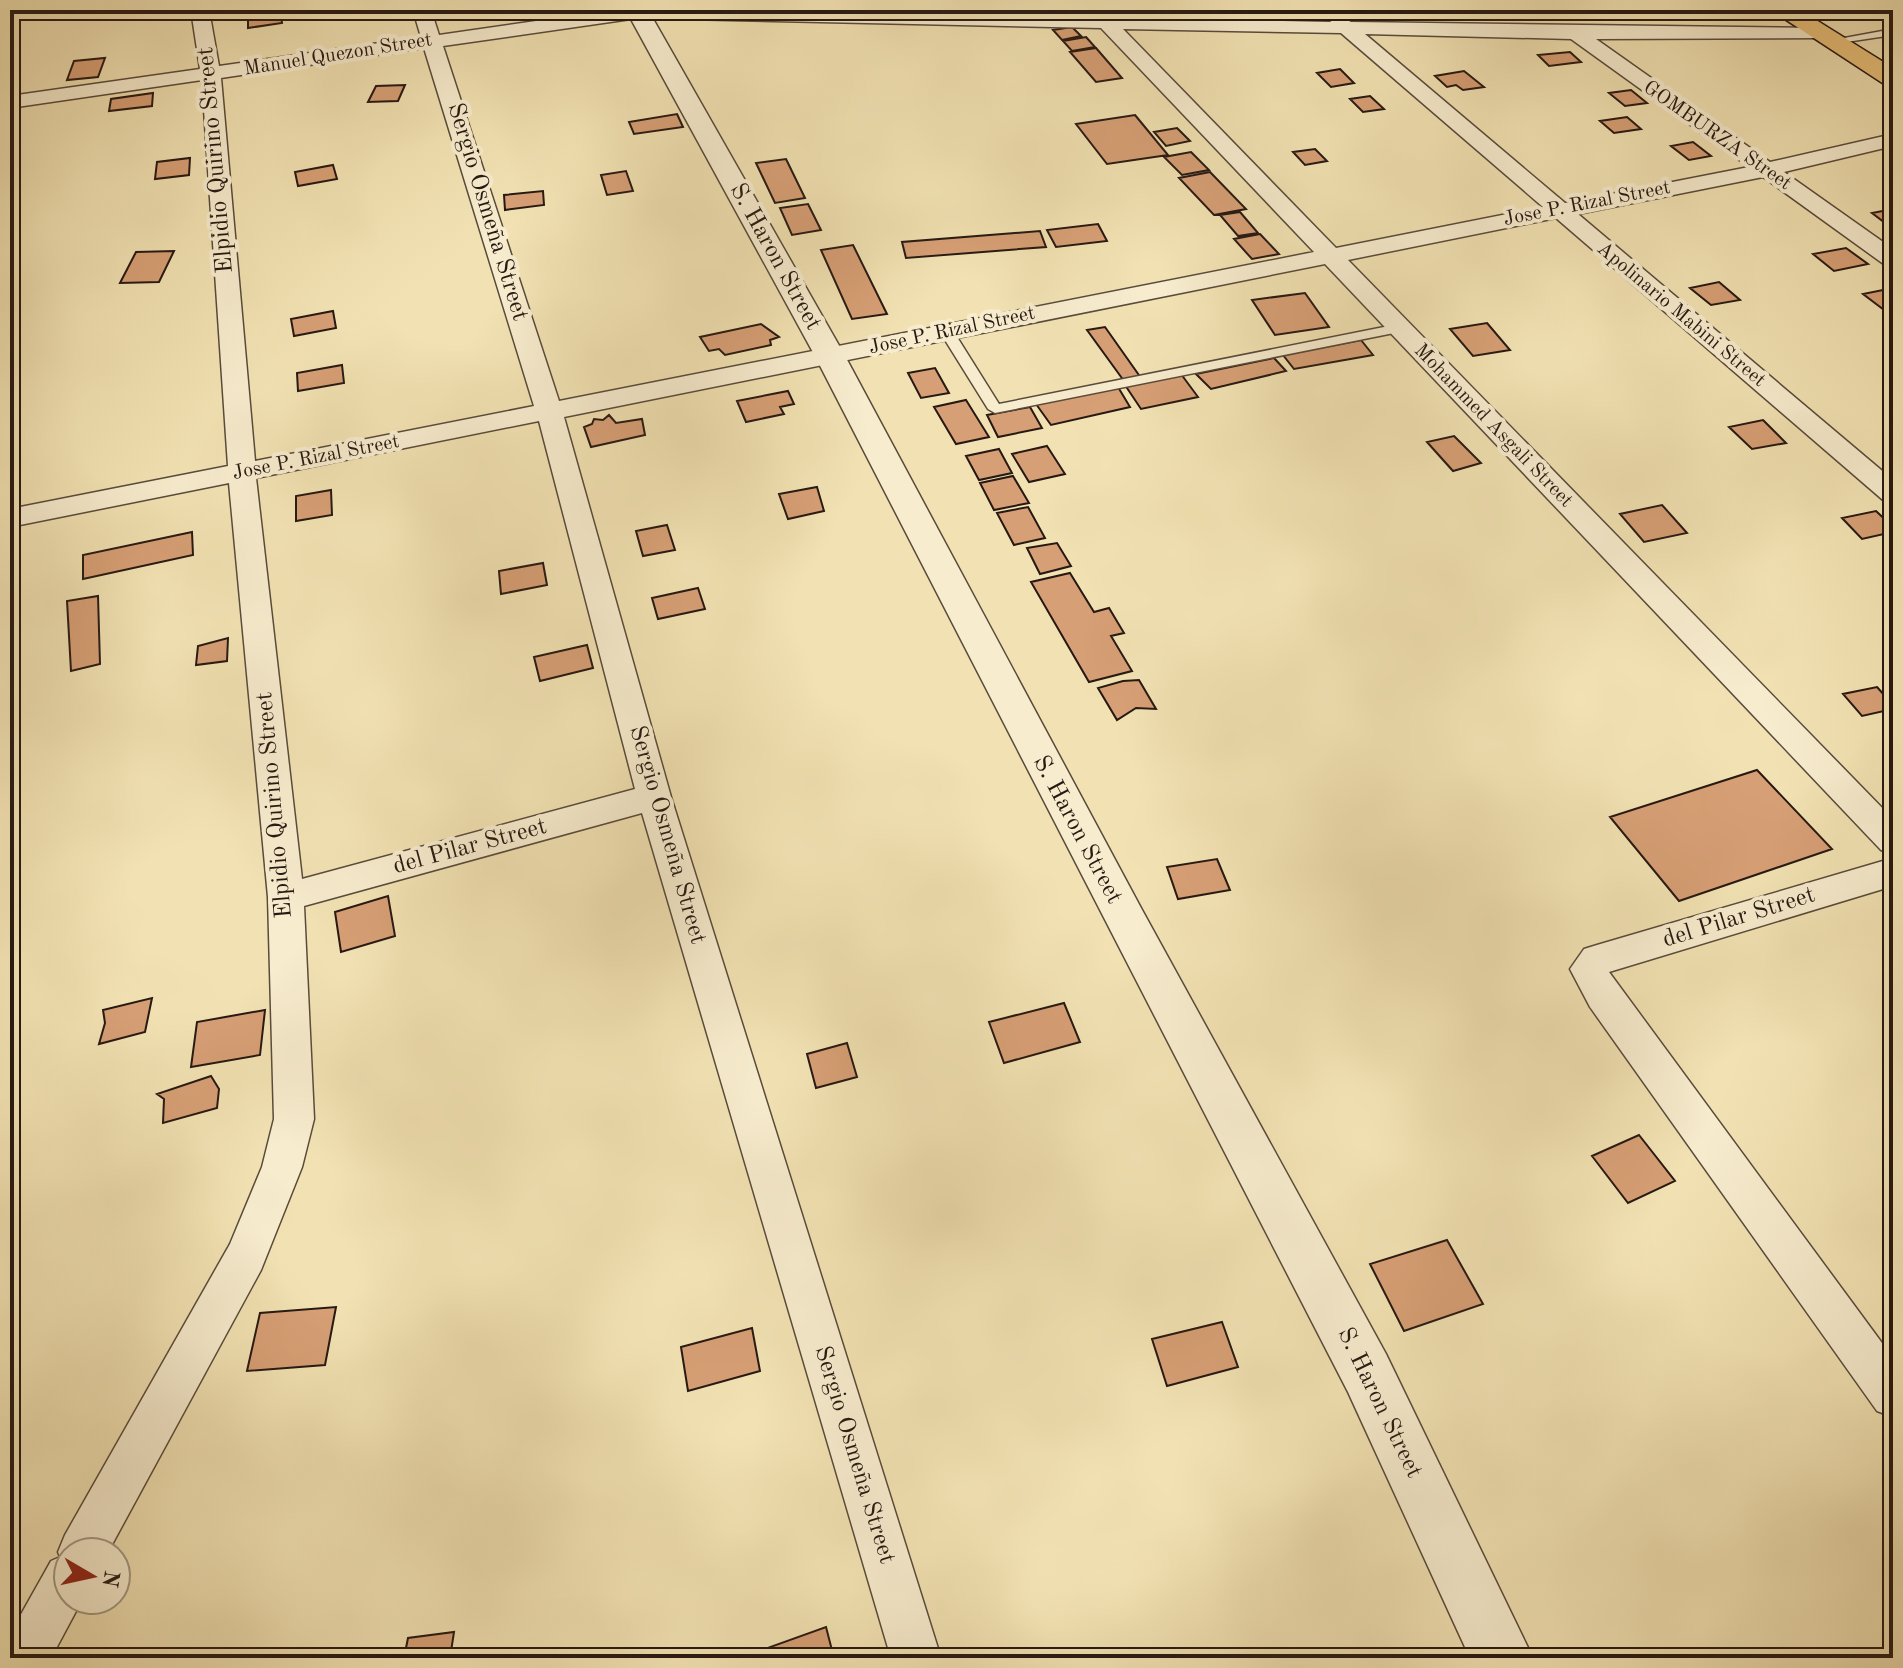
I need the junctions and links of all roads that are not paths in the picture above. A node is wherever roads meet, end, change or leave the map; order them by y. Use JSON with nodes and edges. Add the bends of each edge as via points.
{"nodes":[{"id":1,"x":200,"y":10,"type":"edge"},
{"id":2,"x":1324,"y":10,"type":"edge"},
{"id":3,"x":1543,"y":10,"type":"edge"},
{"id":4,"x":1783,"y":10,"type":"edge"},
{"id":5,"x":638,"y":11,"type":"edge"},
{"id":6,"x":1100,"y":16,"type":"edge"},
{"id":7,"x":428,"y":25,"type":"edge"},
{"id":8,"x":1345,"y":26,"type":"junction"},
{"id":9,"x":1893,"y":32,"type":"edge"},
{"id":10,"x":1574,"y":33,"type":"junction"},
{"id":11,"x":1825,"y":37,"type":"junction"},
{"id":12,"x":211,"y":74,"type":"junction"},
{"id":13,"x":1893,"y":79,"type":"edge"},
{"id":14,"x":10,"y":102,"type":"edge"},
{"id":15,"x":1893,"y":140,"type":"edge"},
{"id":16,"x":1766,"y":170,"type":"junction"},
{"id":17,"x":1557,"y":210,"type":"junction"},
{"id":18,"x":1329,"y":255,"type":"junction"},
{"id":19,"x":1893,"y":260,"type":"edge"},
{"id":20,"x":1399,"y":328,"type":"junction"},
{"id":21,"x":947,"y":332,"type":"junction"},
{"id":22,"x":830,"y":356,"type":"junction"},
{"id":23,"x":549,"y":411,"type":"junction"},
{"id":24,"x":242,"y":473,"type":"junction"},
{"id":25,"x":1893,"y":494,"type":"edge"},
{"id":26,"x":10,"y":518,"type":"edge"},
{"id":27,"x":654,"y":797,"type":"junction"},
{"id":28,"x":1893,"y":841,"type":"edge"},
{"id":29,"x":1893,"y":872,"type":"edge"},
{"id":30,"x":286,"y":897,"type":"junction"},
{"id":31,"x":1893,"y":1395,"type":"edge"},
{"id":32,"x":91,"y":1536,"type":"edge"},
{"id":33,"x":52,"y":1607,"type":"edge"},
{"id":34,"x":24,"y":1658,"type":"edge"},
{"id":35,"x":916,"y":1658,"type":"edge"},
{"id":36,"x":1502,"y":1658,"type":"edge"}],
"edges":[{"from":1,"to":12,"type":"street","name":"Elpidio Quirino Street"},
{"from":2,"to":8,"type":"street","name":"Apolinario Mabini Street"},
{"from":3,"to":10,"type":"street","name":"GOMBURZA Street"},
{"from":4,"to":11,"type":"main road"},
{"from":5,"to":6,"type":"street","name":"Manuel Quezon Street"},
{"from":5,"to":7,"type":"street","name":"Manuel Quezon Street"},
{"from":5,"to":22,"type":"street","name":"S. Haron Street"},
{"from":6,"to":8,"type":"street","name":"Manuel Quezon Street"},
{"from":6,"to":18,"type":"street","name":"Mohammed Asgali Street"},
{"from":7,"to":12,"type":"street","name":"Manuel Quezon Street"},
{"from":7,"to":23,"type":"street","name":"Sergio Osmeña Street"},
{"from":8,"to":10,"type":"street","name":"Manuel Quezon Street"},
{"from":8,"to":17,"type":"street","name":"Apolinario Mabini Street"},
{"from":9,"to":11,"type":"lane"},
{"from":10,"to":11,"type":"street","name":"Manuel Quezon Street"},
{"from":10,"to":16,"type":"street","name":"GOMBURZA Street"},
{"from":11,"to":13,"type":"main road"},
{"from":12,"to":14,"type":"street","name":"Manuel Quezon Street"},
{"from":12,"to":24,"type":"street","name":"Elpidio Quirino Street"},
{"from":15,"to":16,"type":"street","name":"Jose P. Rizal Street"},
{"from":16,"to":17,"type":"street","name":"Jose P. Rizal Street"},
{"from":16,"to":19,"type":"street","name":"GOMBURZA Street"},
{"from":17,"to":18,"type":"street","name":"Jose P. Rizal Street"},
{"from":17,"to":25,"type":"street","name":"Apolinario Mabini Street"},
{"from":18,"to":20,"type":"street","name":"Mohammed Asgali Street"},
{"from":18,"to":21,"type":"street","name":"Jose P. Rizal Street"},
{"from":20,"to":21,"type":"lane","via":[[995,409]]},
{"from":20,"to":28,"type":"street","name":"Mohammed Asgali Street"},
{"from":21,"to":22,"type":"street","name":"Jose P. Rizal Street"},
{"from":22,"to":23,"type":"street","name":"Jose P. Rizal Street"},
{"from":22,"to":36,"type":"street","name":"S. Haron Street","via":[[1367,1373]]},
{"from":23,"to":24,"type":"street","name":"Jose P. Rizal Street"},
{"from":23,"to":27,"type":"street","name":"Sergio Osmeña Street"},
{"from":24,"to":26,"type":"street","name":"Jose P. Rizal Street"},
{"from":24,"to":30,"type":"street","name":"Elpidio Quirino Street"},
{"from":27,"to":30,"type":"street","name":"del Pilar Street"},
{"from":27,"to":35,"type":"street","name":"Sergio Osmeña Street"},
{"from":29,"to":31,"type":"street","name":"del Pilar Street","via":[[1597,960],[1588,969]]},
{"from":30,"to":32,"type":"street","name":"Elpidio Quirino Street","via":[[294,1119],[282,1167],[246,1256]]},
{"from":33,"to":34,"type":"street"}]}
